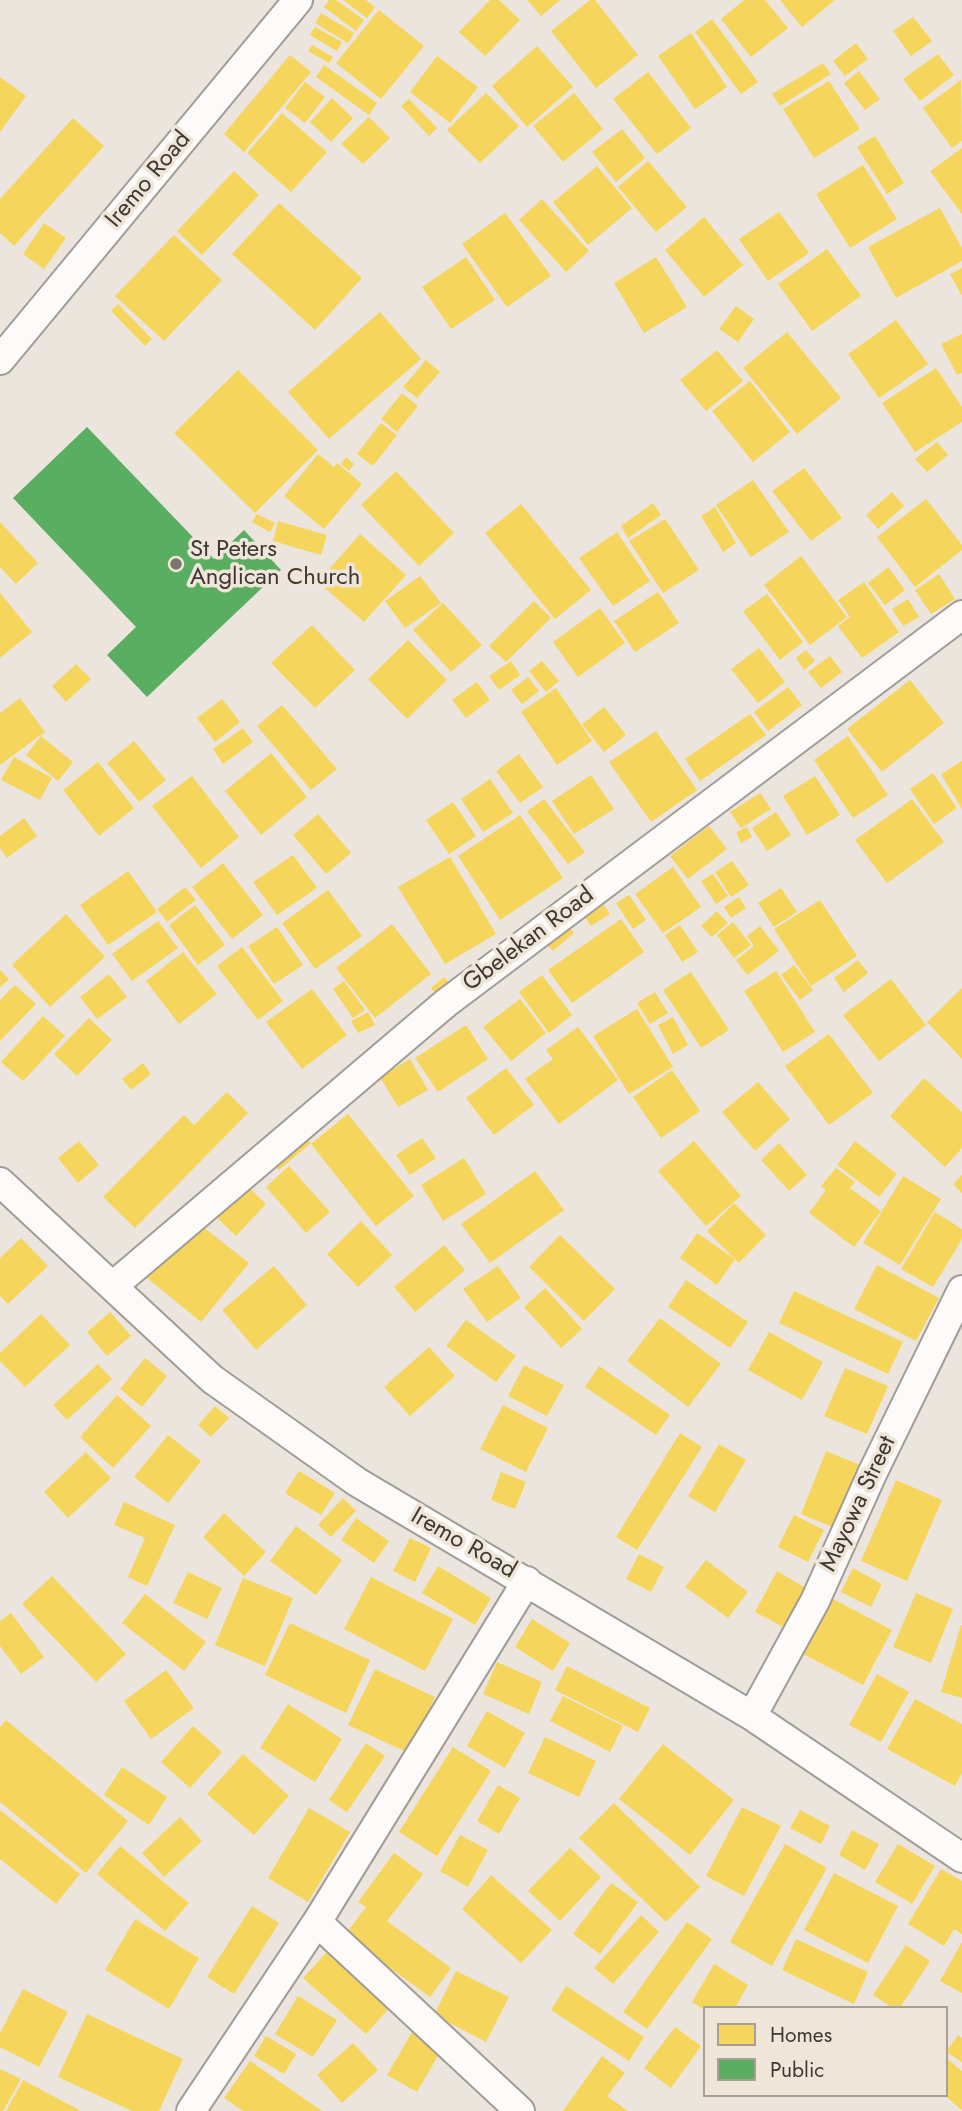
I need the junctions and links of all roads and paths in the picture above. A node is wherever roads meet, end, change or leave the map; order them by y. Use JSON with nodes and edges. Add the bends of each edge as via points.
{"nodes":[{"id":1,"x":291,"y":2,"type":"edge"},
{"id":2,"x":0,"y":360,"type":"edge"},
{"id":3,"x":962,"y":615,"type":"edge"},
{"id":4,"x":0,"y":1182,"type":"edge"},
{"id":5,"x":114,"y":1285,"type":"junction"},
{"id":6,"x":962,"y":1290,"type":"edge"},
{"id":7,"x":527,"y":1581,"type":"junction"},
{"id":8,"x":752,"y":1716,"type":"junction"},
{"id":9,"x":962,"y":1858,"type":"edge"},
{"id":10,"x":317,"y":1922,"type":"junction"},
{"id":11,"x":191,"y":2111,"type":"edge"},
{"id":12,"x":520,"y":2111,"type":"edge"}],
"edges":[{"from":1,"to":2,"type":"street","name":"Iremo Road"},
{"from":3,"to":5,"type":"street","name":"Gbelekan Road","via":[[446,1003]]},
{"from":4,"to":5,"type":"street","name":"Iremo Road"},
{"from":5,"to":7,"type":"street","name":"Iremo Road","via":[[234,1395],[357,1482]]},
{"from":6,"to":8,"type":"street","name":"Mayowa Street","via":[[815,1601]]},
{"from":7,"to":8,"type":"street","name":"Iremo Road"},
{"from":7,"to":10,"type":"street"},
{"from":8,"to":9,"type":"street","name":"Iremo Road"},
{"from":10,"to":11,"type":"street"},
{"from":10,"to":12,"type":"street"}]}
